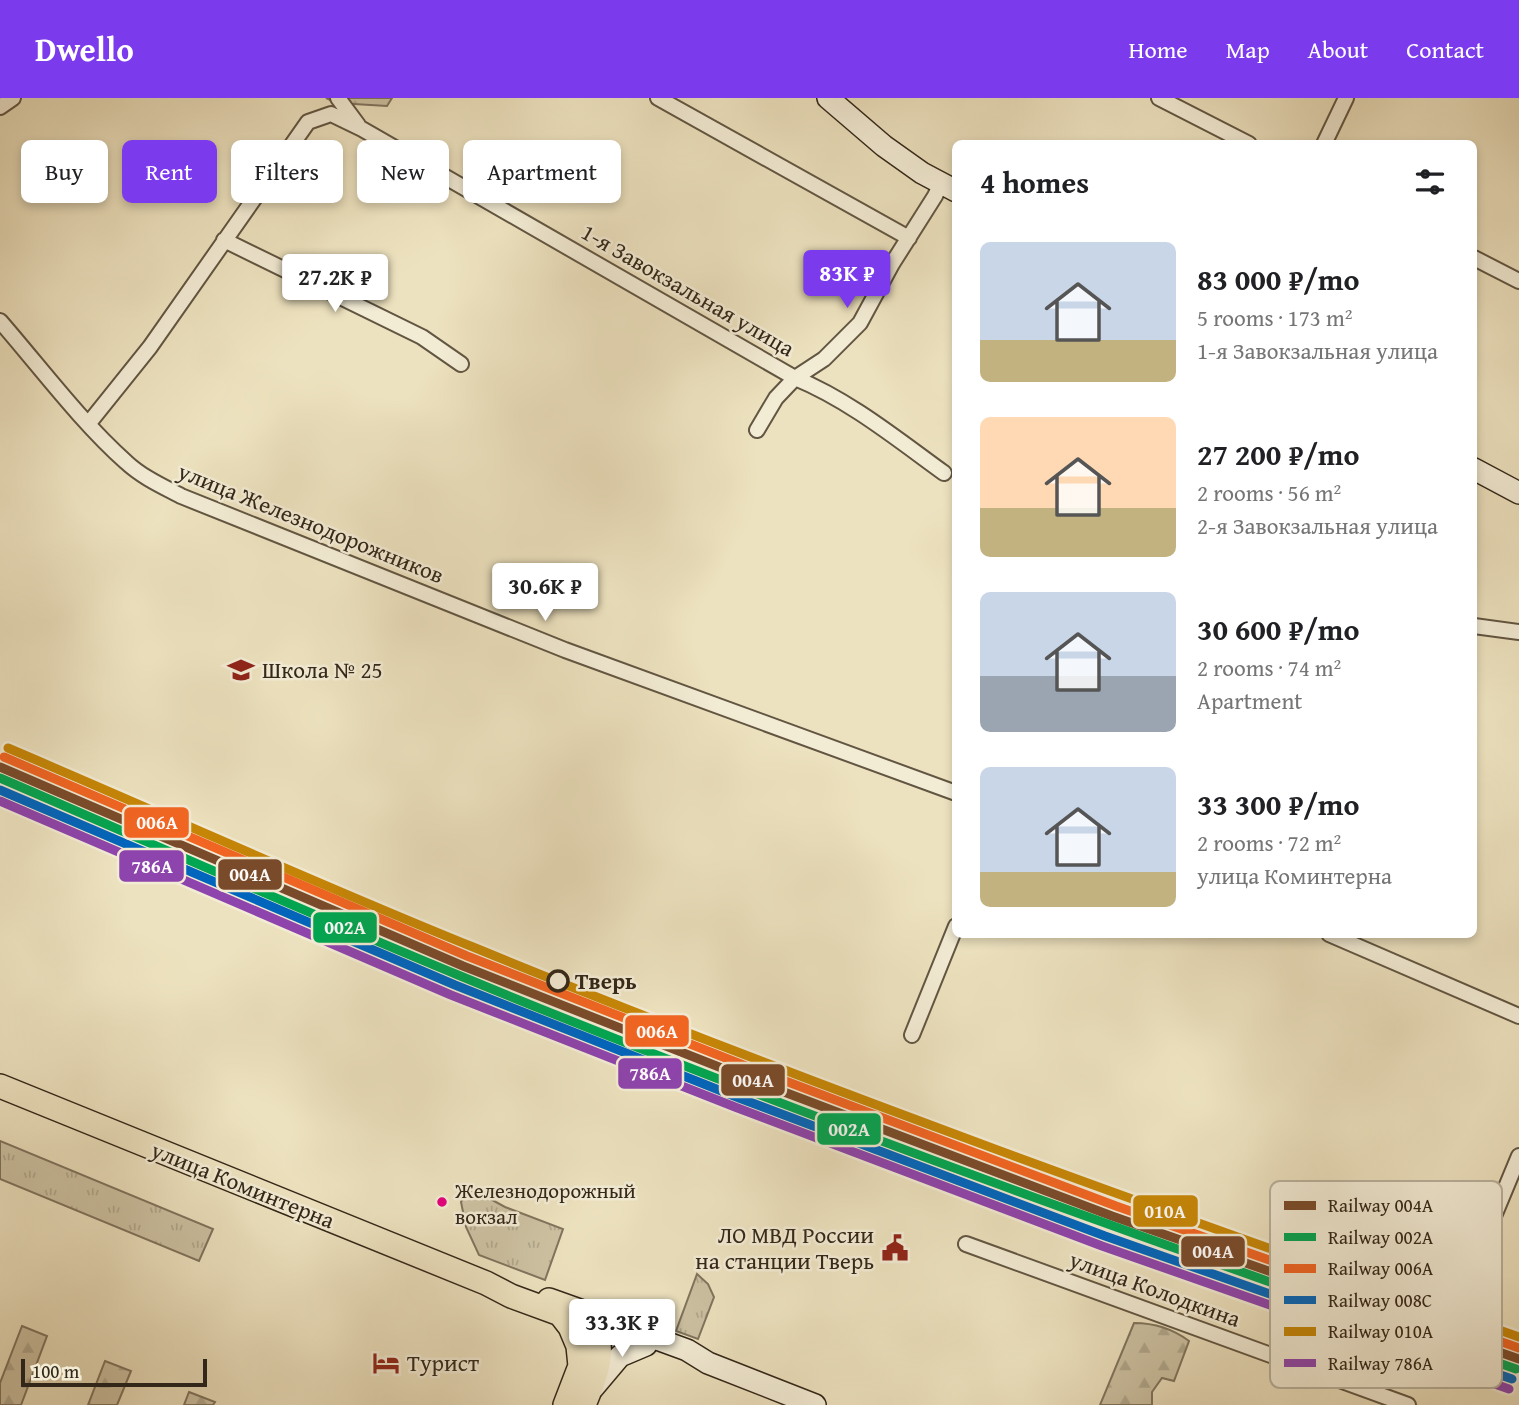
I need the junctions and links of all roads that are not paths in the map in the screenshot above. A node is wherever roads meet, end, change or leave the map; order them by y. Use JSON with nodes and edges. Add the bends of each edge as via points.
{"nodes":[{"id":1,"x":13,"y":98,"type":"edge"},
{"id":2,"x":338,"y":98,"type":"edge"},
{"id":3,"x":658,"y":98,"type":"edge"},
{"id":4,"x":1159,"y":98,"type":"edge"},
{"id":5,"x":1346,"y":98,"type":"edge"},
{"id":6,"x":830,"y":99,"type":"edge"},
{"id":7,"x":0,"y":107,"type":"edge"},
{"id":8,"x":362,"y":129,"type":"junction"},
{"id":9,"x":1241,"y":140,"type":"edge"},
{"id":10,"x":1326,"y":140,"type":"edge"},
{"id":11,"x":948,"y":187,"type":"edge"},
{"id":12,"x":909,"y":238,"type":"junction"},
{"id":13,"x":224,"y":240,"type":"junction"},
{"id":14,"x":1477,"y":260,"type":"edge"},
{"id":15,"x":1519,"y":282,"type":"edge"},
{"id":16,"x":0,"y":321,"type":"edge"},
{"id":17,"x":461,"y":364,"type":"dead end"},
{"id":18,"x":795,"y":378,"type":"junction"},
{"id":19,"x":89,"y":423,"type":"junction"},
{"id":20,"x":757,"y":430,"type":"dead end"},
{"id":21,"x":1477,"y":470,"type":"edge"},
{"id":22,"x":944,"y":473,"type":"dead end"},
{"id":23,"x":1519,"y":493,"type":"edge"},
{"id":24,"x":1477,"y":626,"type":"edge"},
{"id":25,"x":1519,"y":632,"type":"edge"},
{"id":26,"x":952,"y":791,"type":"edge"},
{"id":27,"x":952,"y":936,"type":"edge"},
{"id":28,"x":1338,"y":938,"type":"edge"},
{"id":29,"x":1519,"y":1016,"type":"edge"},
{"id":30,"x":912,"y":1035,"type":"dead end"},
{"id":31,"x":0,"y":1086,"type":"edge"},
{"id":32,"x":1519,"y":1156,"type":"edge"},
{"id":33,"x":1502,"y":1197,"type":"edge"},
{"id":34,"x":966,"y":1244,"type":"dead end"},
{"id":35,"x":486,"y":1283,"type":"junction"},
{"id":36,"x":560,"y":1314,"type":"junction"},
{"id":37,"x":600,"y":1329,"type":"junction"},
{"id":38,"x":643,"y":1339,"type":"junction"},
{"id":39,"x":1270,"y":1355,"type":"edge"},
{"id":40,"x":580,"y":1366,"type":"junction"},
{"id":41,"x":1361,"y":1388,"type":"edge"},
{"id":42,"x":587,"y":1399,"type":"edge"},
{"id":43,"x":565,"y":1405,"type":"edge"},
{"id":44,"x":815,"y":1405,"type":"edge"},
{"id":45,"x":1408,"y":1405,"type":"edge"}],
"edges":[{"from":1,"to":7,"type":"street"},
{"from":2,"to":8,"type":"street"},
{"from":3,"to":12,"type":"street"},
{"from":4,"to":9,"type":"street"},
{"from":5,"to":10,"type":"street"},
{"from":6,"to":11,"type":"main road","via":[[884,146]]},
{"from":8,"to":13,"type":"street","name":"1-я Завокзальная улица","via":[[331,114],[309,122]]},
{"from":8,"to":18,"type":"street","name":"1-я Завокзальная улица"},
{"from":11,"to":12,"type":"street","via":[[935,196]]},
{"from":12,"to":18,"type":"street","via":[[860,323],[824,359]]},
{"from":13,"to":17,"type":"street","via":[[422,337]]},
{"from":13,"to":19,"type":"street","via":[[150,347]]},
{"from":14,"to":15,"type":"street"},
{"from":16,"to":19,"type":"street","name":"улица Железнодорожников"},
{"from":18,"to":20,"type":"street","via":[[776,398]]},
{"from":18,"to":22,"type":"street","name":"1-я Завокзальная улица","via":[[837,400]]},
{"from":19,"to":26,"type":"street","name":"улица Железнодорожников","via":[[126,463],[181,496],[638,678]]},
{"from":21,"to":23,"type":"main road"},
{"from":24,"to":25,"type":"street"},
{"from":27,"to":30,"type":"street"},
{"from":28,"to":29,"type":"street"},
{"from":31,"to":35,"type":"main road","name":"улица Коминтерна"},
{"from":32,"to":33,"type":"street"},
{"from":34,"to":39,"type":"street","name":"улица Колодкина"},
{"from":35,"to":36,"type":"main road","name":"улица Коминтерна"},
{"from":35,"to":37,"type":"main road","name":"улица Коминтерна","via":[[513,1286]]},
{"from":36,"to":37,"type":"main road","name":"улица Коминтерна"},
{"from":36,"to":40,"type":"main road","via":[[575,1338]]},
{"from":37,"to":38,"type":"main road","name":"улица Коминтерна"},
{"from":37,"to":40,"type":"main road"},
{"from":37,"to":42,"type":"main road","via":[[599,1364]]},
{"from":38,"to":42,"type":"main road","via":[[620,1356]]},
{"from":38,"to":44,"type":"main road","name":"улица Коминтерна","via":[[688,1350],[708,1363]]},
{"from":40,"to":43,"type":"main road"},
{"from":41,"to":45,"type":"street","name":"улица Колодкина"}]}
